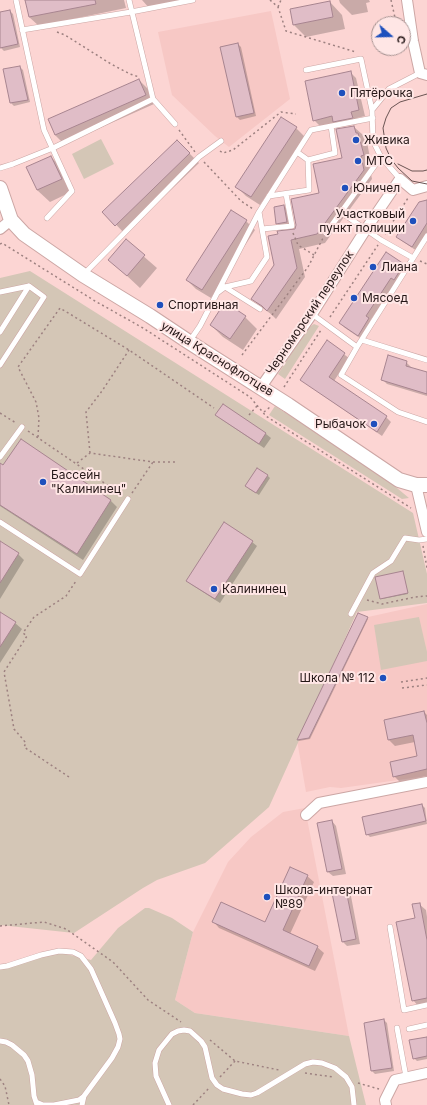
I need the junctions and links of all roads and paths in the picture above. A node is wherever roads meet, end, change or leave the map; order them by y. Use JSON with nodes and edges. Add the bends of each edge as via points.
{"nodes":[{"id":1,"x":16,"y":0,"type":"edge"},
{"id":2,"x":129,"y":0,"type":"edge"},
{"id":3,"x":193,"y":0,"type":"edge"},
{"id":4,"x":270,"y":0,"type":"edge"},
{"id":5,"x":281,"y":0,"type":"edge"},
{"id":6,"x":391,"y":0,"type":"edge"},
{"id":7,"x":407,"y":0,"type":"edge"},
{"id":8,"x":278,"y":7,"type":"junction"},
{"id":9,"x":131,"y":12,"type":"junction"},
{"id":10,"x":395,"y":16,"type":"edge"},
{"id":11,"x":42,"y":27,"type":"junction"},
{"id":12,"x":22,"y":30,"type":"junction"},
{"id":13,"x":358,"y":53,"type":"dead end"},
{"id":14,"x":306,"y":70,"type":"dead end"},
{"id":15,"x":423,"y":74,"type":"edge"},
{"id":16,"x":148,"y":79,"type":"junction"},
{"id":17,"x":153,"y":99,"type":"junction"},
{"id":18,"x":372,"y":110,"type":"junction"},
{"id":19,"x":296,"y":114,"type":"dead end"},
{"id":20,"x":372,"y":118,"type":"junction"},
{"id":21,"x":175,"y":124,"type":"joint"},
{"id":22,"x":331,"y":126,"type":"junction"},
{"id":23,"x":221,"y":141,"type":"dead end"},
{"id":24,"x":214,"y":147,"type":"junction"},
{"id":25,"x":52,"y":148,"type":"junction"},
{"id":26,"x":297,"y":152,"type":"junction"},
{"id":27,"x":199,"y":157,"type":"junction"},
{"id":28,"x":381,"y":157,"type":"junction"},
{"id":29,"x":308,"y":160,"type":"junction"},
{"id":30,"x":0,"y":168,"type":"edge"},
{"id":31,"x":400,"y":179,"type":"junction"},
{"id":32,"x":427,"y":186,"type":"edge"},
{"id":33,"x":0,"y":188,"type":"edge"},
{"id":34,"x":413,"y":190,"type":"junction"},
{"id":35,"x":286,"y":194,"type":"junction"},
{"id":36,"x":268,"y":196,"type":"junction"},
{"id":37,"x":258,"y":212,"type":"junction"},
{"id":38,"x":342,"y":213,"type":"junction"},
{"id":39,"x":47,"y":218,"type":"dead end"},
{"id":40,"x":6,"y":224,"type":"edge"},
{"id":41,"x":262,"y":229,"type":"junction"},
{"id":42,"x":366,"y":229,"type":"junction"},
{"id":43,"x":293,"y":232,"type":"dead end"},
{"id":44,"x":326,"y":234,"type":"dead end"},
{"id":45,"x":427,"y":236,"type":"edge"},
{"id":46,"x":381,"y":240,"type":"junction"},
{"id":47,"x":320,"y":242,"type":"dead end"},
{"id":48,"x":0,"y":244,"type":"edge"},
{"id":49,"x":314,"y":255,"type":"junction"},
{"id":50,"x":413,"y":258,"type":"junction"},
{"id":51,"x":83,"y":275,"type":"junction"},
{"id":52,"x":29,"y":286,"type":"junction"},
{"id":53,"x":225,"y":287,"type":"junction"},
{"id":54,"x":0,"y":292,"type":"edge"},
{"id":55,"x":216,"y":294,"type":"junction"},
{"id":56,"x":260,"y":309,"type":"dead end"},
{"id":57,"x":312,"y":314,"type":"junction"},
{"id":58,"x":325,"y":324,"type":"junction"},
{"id":59,"x":0,"y":332,"type":"edge"},
{"id":60,"x":362,"y":340,"type":"junction"},
{"id":61,"x":189,"y":342,"type":"junction"},
{"id":62,"x":357,"y":347,"type":"junction"},
{"id":63,"x":129,"y":350,"type":"junction"},
{"id":64,"x":242,"y":355,"type":"dead end"},
{"id":65,"x":2,"y":356,"type":"edge"},
{"id":66,"x":427,"y":360,"type":"edge"},
{"id":67,"x":0,"y":365,"type":"edge"},
{"id":68,"x":261,"y":387,"type":"junction"},
{"id":69,"x":276,"y":397,"type":"junction"},
{"id":70,"x":258,"y":406,"type":"junction"},
{"id":71,"x":214,"y":408,"type":"dead end"},
{"id":72,"x":0,"y":413,"type":"edge"},
{"id":73,"x":249,"y":414,"type":"dead end"},
{"id":74,"x":13,"y":421,"type":"dead end"},
{"id":75,"x":427,"y":422,"type":"edge"},
{"id":76,"x":22,"y":427,"type":"dead end"},
{"id":77,"x":28,"y":431,"type":"dead end"},
{"id":78,"x":38,"y":437,"type":"junction"},
{"id":79,"x":90,"y":453,"type":"junction"},
{"id":80,"x":0,"y":457,"type":"edge"},
{"id":81,"x":153,"y":462,"type":"junction"},
{"id":82,"x":178,"y":462,"type":"dead end"},
{"id":83,"x":77,"y":463,"type":"junction"},
{"id":84,"x":422,"y":485,"type":"edge"},
{"id":85,"x":128,"y":499,"type":"junction"},
{"id":86,"x":413,"y":509,"type":"dead end"},
{"id":87,"x":0,"y":522,"type":"edge"},
{"id":88,"x":425,"y":537,"type":"edge"},
{"id":89,"x":427,"y":568,"type":"edge"},
{"id":90,"x":80,"y":574,"type":"junction"},
{"id":91,"x":427,"y":596,"type":"edge"},
{"id":92,"x":360,"y":598,"type":"junction"},
{"id":93,"x":351,"y":614,"type":"dead end"},
{"id":94,"x":427,"y":678,"type":"edge"},
{"id":95,"x":401,"y":682,"type":"dead end"},
{"id":96,"x":427,"y":685,"type":"edge"},
{"id":97,"x":402,"y":688,"type":"dead end"},
{"id":98,"x":69,"y":777,"type":"dead end"},
{"id":99,"x":427,"y":782,"type":"edge"},
{"id":100,"x":306,"y":815,"type":"dead end"},
{"id":101,"x":0,"y":926,"type":"edge"},
{"id":102,"x":390,"y":927,"type":"dead end"},
{"id":103,"x":0,"y":967,"type":"edge"},
{"id":104,"x":427,"y":1005,"type":"edge"},
{"id":105,"x":181,"y":1022,"type":"dead end"},
{"id":106,"x":427,"y":1025,"type":"edge"},
{"id":107,"x":397,"y":1028,"type":"dead end"},
{"id":108,"x":409,"y":1029,"type":"dead end"},
{"id":109,"x":206,"y":1037,"type":"dead end"},
{"id":110,"x":0,"y":1041,"type":"edge"},
{"id":111,"x":291,"y":1072,"type":"junction"},
{"id":112,"x":427,"y":1073,"type":"edge"},
{"id":113,"x":406,"y":1077,"type":"junction"},
{"id":114,"x":0,"y":1079,"type":"edge"},
{"id":115,"x":349,"y":1081,"type":"junction"},
{"id":116,"x":84,"y":1096,"type":"junction"},
{"id":117,"x":386,"y":1102,"type":"edge"},
{"id":118,"x":36,"y":1103,"type":"edge"},
{"id":119,"x":9,"y":1105,"type":"edge"},
{"id":120,"x":82,"y":1105,"type":"edge"},
{"id":121,"x":169,"y":1105,"type":"edge"},
{"id":122,"x":354,"y":1105,"type":"edge"}],
"edges":[{"from":1,"to":12,"type":"lane"},
{"from":2,"to":9,"type":"lane"},
{"from":3,"to":9,"type":"lane"},
{"from":4,"to":8,"type":"path"},
{"from":5,"to":8,"type":"path"},
{"from":6,"to":10,"type":"path"},
{"from":7,"to":15,"type":"street","via":[[413,41]]},
{"from":8,"to":13,"type":"path","via":[[286,31]]},
{"from":9,"to":11,"type":"lane"},
{"from":9,"to":16,"type":"lane"},
{"from":11,"to":12,"type":"lane"},
{"from":11,"to":16,"type":"path","via":[[65,35],[130,74]]},
{"from":12,"to":25,"type":"lane","via":[[44,130]]},
{"from":14,"to":18,"type":"lane","via":[[361,59]]},
{"from":15,"to":18,"type":"lane","via":[[389,89]]},
{"from":16,"to":17,"type":"lane"},
{"from":17,"to":21,"type":"lane"},
{"from":17,"to":25,"type":"lane"},
{"from":18,"to":20,"type":"lane"},
{"from":19,"to":24,"type":"path","via":[[282,112],[233,150],[223,153]]},
{"from":20,"to":22,"type":"lane"},
{"from":20,"to":28,"type":"lane","via":[[373,141]]},
{"from":21,"to":27,"type":"path"},
{"from":22,"to":26,"type":"lane","via":[[311,130]]},
{"from":22,"to":29,"type":"lane","via":[[335,154]]},
{"from":23,"to":24,"type":"lane"},
{"from":24,"to":27,"type":"lane"},
{"from":25,"to":30,"type":"lane"},
{"from":25,"to":39,"type":"lane","via":[[72,190]]},
{"from":26,"to":29,"type":"lane"},
{"from":26,"to":36,"type":"lane"},
{"from":27,"to":37,"type":"path","via":[[241,201]]},
{"from":27,"to":51,"type":"lane"},
{"from":28,"to":31,"type":"lane"},
{"from":28,"to":38,"type":"lane"},
{"from":29,"to":35,"type":"lane","via":[[309,190]]},
{"from":31,"to":34,"type":"street"},
{"from":31,"to":42,"type":"street","name":"Черноморский переулок"},
{"from":32,"to":34,"type":"street"},
{"from":33,"to":40,"type":"main road","name":"улица Краснофлотцев"},
{"from":34,"to":46,"type":"path"},
{"from":35,"to":36,"type":"lane"},
{"from":35,"to":41,"type":"lane","via":[[292,226]]},
{"from":36,"to":37,"type":"lane"},
{"from":37,"to":41,"type":"lane"},
{"from":37,"to":55,"type":"lane"},
{"from":38,"to":42,"type":"lane"},
{"from":38,"to":44,"type":"lane"},
{"from":40,"to":51,"type":"main road","name":"улица Краснофлотцев"},
{"from":41,"to":53,"type":"lane","via":[[267,257],[250,281]]},
{"from":42,"to":46,"type":"lane"},
{"from":42,"to":57,"type":"street","name":"Черноморский переулок"},
{"from":43,"to":49,"type":"path","via":[[298,245]]},
{"from":45,"to":50,"type":"lane"},
{"from":46,"to":50,"type":"lane"},
{"from":46,"to":58,"type":"path"},
{"from":47,"to":49,"type":"path"},
{"from":48,"to":70,"type":"path","via":[[150,332],[250,397]]},
{"from":49,"to":64,"type":"path","via":[[308,267]]},
{"from":50,"to":60,"type":"lane"},
{"from":51,"to":61,"type":"main road","name":"улица Краснофлотцев"},
{"from":52,"to":54,"type":"lane"},
{"from":52,"to":59,"type":"lane"},
{"from":52,"to":65,"type":"lane","via":[[44,297]]},
{"from":53,"to":55,"type":"lane"},
{"from":53,"to":56,"type":"lane"},
{"from":55,"to":61,"type":"lane"},
{"from":57,"to":58,"type":"lane"},
{"from":57,"to":68,"type":"street","name":"Черноморский переулок"},
{"from":58,"to":62,"type":"lane"},
{"from":58,"to":69,"type":"path"},
{"from":60,"to":62,"type":"lane"},
{"from":60,"to":66,"type":"lane"},
{"from":61,"to":68,"type":"main road","name":"улица Краснофлотцев"},
{"from":62,"to":75,"type":"lane","via":[[341,375],[398,412]]},
{"from":63,"to":71,"type":"path"},
{"from":63,"to":78,"type":"path","via":[[60,308],[18,367],[36,402],[39,418]]},
{"from":63,"to":79,"type":"path","via":[[86,412]]},
{"from":65,"to":67,"type":"lane"},
{"from":68,"to":69,"type":"main road","name":"улица Краснофлотцев"},
{"from":69,"to":84,"type":"main road","name":"улица Краснофлотцев","via":[[399,480]]},
{"from":70,"to":73,"type":"path"},
{"from":70,"to":86,"type":"path","via":[[272,420]]},
{"from":72,"to":74,"type":"path"},
{"from":76,"to":80,"type":"lane"},
{"from":77,"to":78,"type":"path"},
{"from":78,"to":83,"type":"path"},
{"from":79,"to":81,"type":"path"},
{"from":79,"to":83,"type":"path"},
{"from":81,"to":82,"type":"path"},
{"from":81,"to":85,"type":"path"},
{"from":83,"to":85,"type":"path"},
{"from":84,"to":88,"type":"street","name":"улица Краснофлотцев"},
{"from":85,"to":90,"type":"lane"},
{"from":87,"to":90,"type":"lane"},
{"from":88,"to":89,"type":"path"},
{"from":88,"to":92,"type":"lane","via":[[405,538],[391,561],[373,573]]},
{"from":90,"to":98,"type":"path","via":[[66,596],[34,617],[23,632],[27,636],[4,672],[14,729],[26,743],[24,747]]},
{"from":91,"to":92,"type":"path","via":[[382,604]]},
{"from":92,"to":93,"type":"lane"},
{"from":94,"to":95,"type":"path"},
{"from":96,"to":97,"type":"path"},
{"from":99,"to":100,"type":"street","via":[[319,803]]},
{"from":101,"to":105,"type":"path","via":[[44,922],[66,929],[113,962],[148,1000]]},
{"from":102,"to":104,"type":"lane","via":[[404,1010]]},
{"from":103,"to":116,"type":"lane","via":[[59,950],[81,956],[91,969],[120,1039],[112,1058]]},
{"from":106,"to":108,"type":"lane"},
{"from":107,"to":113,"type":"lane"},
{"from":109,"to":111,"type":"path","via":[[235,1061]]},
{"from":110,"to":118,"type":"lane","via":[[12,1045],[28,1061]]},
{"from":111,"to":115,"type":"path","via":[[332,1076]]},
{"from":111,"to":115,"type":"lane","via":[[305,1064],[322,1063],[335,1068]]},
{"from":111,"to":121,"type":"lane","via":[[251,1095],[223,1090],[212,1078],[205,1047],[201,1041],[190,1031],[178,1031],[172,1034],[159,1050],[155,1063],[156,1076]]},
{"from":112,"to":113,"type":"street"},
{"from":113,"to":117,"type":"street","via":[[395,1080]]},
{"from":114,"to":119,"type":"path","via":[[5,1086]]},
{"from":115,"to":117,"type":"path","via":[[380,1089]]},
{"from":115,"to":122,"type":"lane","via":[[354,1094]]},
{"from":116,"to":118,"type":"lane","via":[[79,1100],[54,1104]]},
{"from":116,"to":120,"type":"lane"}]}
